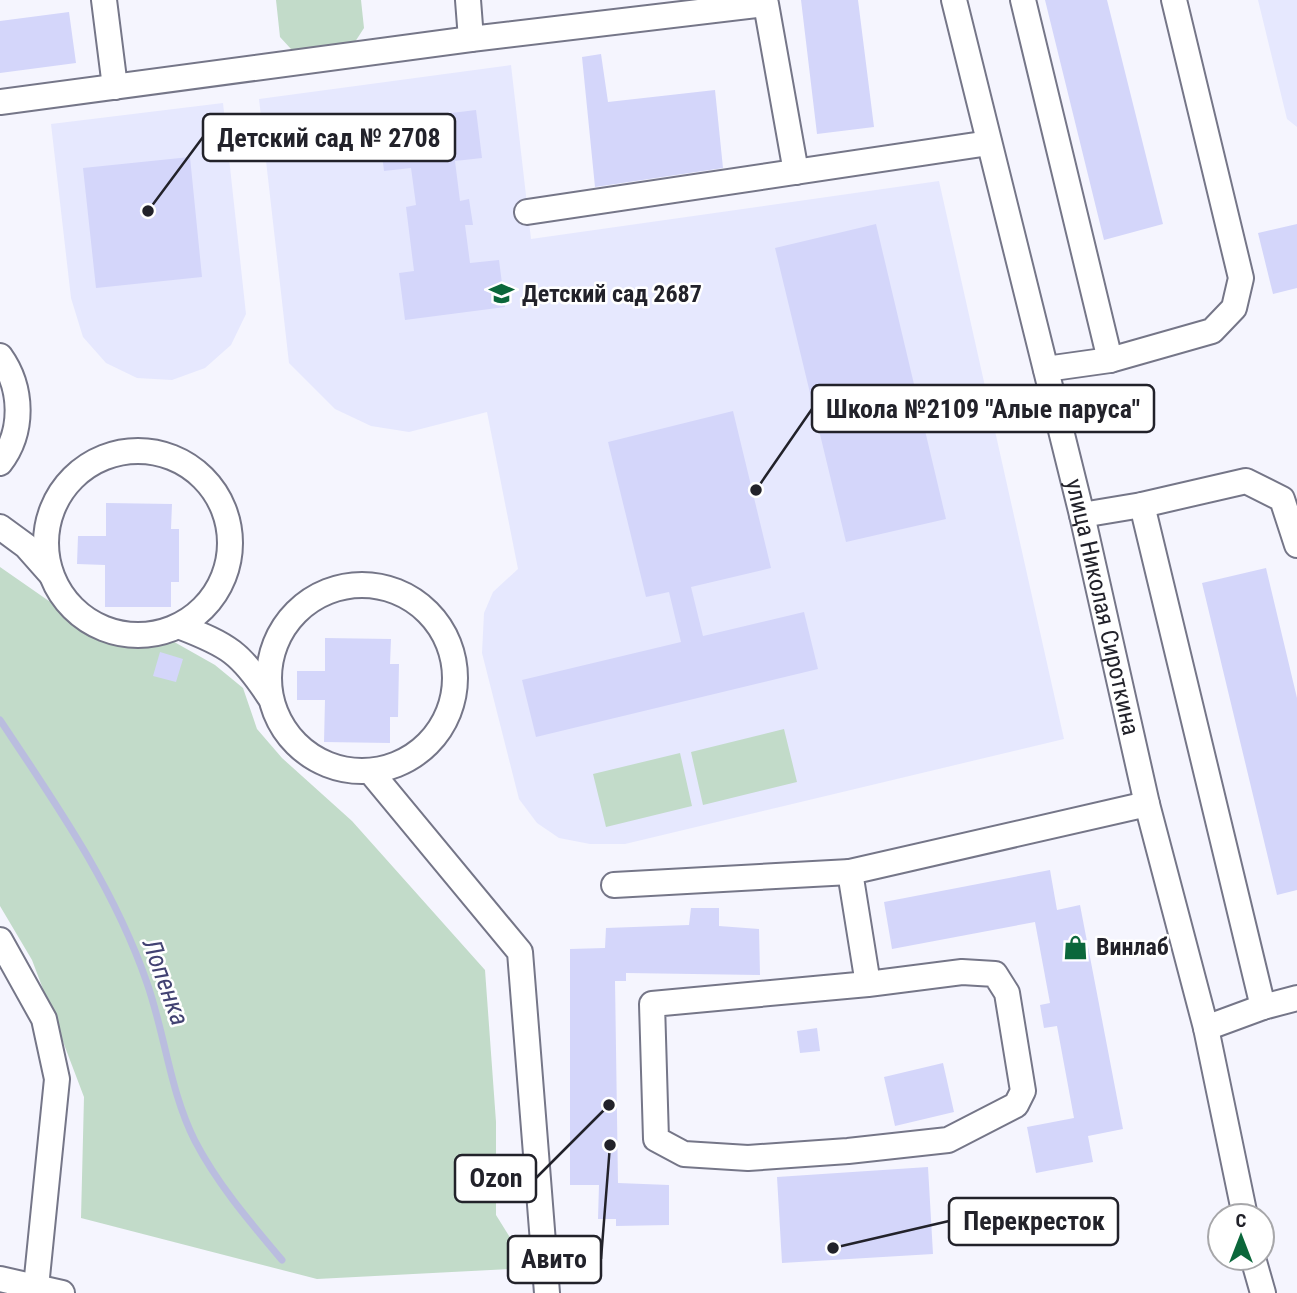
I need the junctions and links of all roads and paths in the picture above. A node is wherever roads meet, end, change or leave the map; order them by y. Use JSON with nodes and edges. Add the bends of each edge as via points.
{"nodes":[{"id":1,"x":104,"y":0,"type":"edge"},
{"id":2,"x":468,"y":0,"type":"edge"},
{"id":3,"x":954,"y":0,"type":"edge"},
{"id":4,"x":1023,"y":0,"type":"edge"},
{"id":5,"x":1174,"y":0,"type":"edge"},
{"id":6,"x":471,"y":39,"type":"junction"},
{"id":7,"x":115,"y":87,"type":"junction"},
{"id":8,"x":0,"y":103,"type":"edge"},
{"id":9,"x":989,"y":143,"type":"junction"},
{"id":10,"x":796,"y":173,"type":"junction"},
{"id":11,"x":527,"y":212,"type":"dead end"},
{"id":12,"x":0,"y":356,"type":"edge"},
{"id":13,"x":1110,"y":360,"type":"junction"},
{"id":14,"x":1046,"y":369,"type":"junction"},
{"id":15,"x":0,"y":463,"type":"edge"},
{"id":16,"x":1142,"y":505,"type":"junction"},
{"id":17,"x":1082,"y":515,"type":"junction"},
{"id":18,"x":0,"y":527,"type":"edge"},
{"id":19,"x":1297,"y":545,"type":"edge"},
{"id":20,"x":50,"y":572,"type":"junction"},
{"id":21,"x":181,"y":627,"type":"junction"},
{"id":22,"x":269,"y":696,"type":"junction"},
{"id":23,"x":370,"y":771,"type":"junction"},
{"id":24,"x":1147,"y":804,"type":"junction"},
{"id":25,"x":850,"y":872,"type":"junction"},
{"id":26,"x":614,"y":885,"type":"dead end"},
{"id":27,"x":0,"y":940,"type":"edge"},
{"id":28,"x":868,"y":984,"type":"junction"},
{"id":29,"x":1297,"y":998,"type":"edge"},
{"id":30,"x":1263,"y":1007,"type":"junction"},
{"id":31,"x":1206,"y":1028,"type":"junction"},
{"id":32,"x":1242,"y":1202,"type":"edge"},
{"id":33,"x":1258,"y":1272,"type":"edge"},
{"id":34,"x":0,"y":1279,"type":"edge"},
{"id":35,"x":36,"y":1287,"type":"junction"},
{"id":36,"x":62,"y":1293,"type":"edge"},
{"id":37,"x":547,"y":1293,"type":"edge"},
{"id":38,"x":1263,"y":1293,"type":"edge"}],
"edges":[{"from":1,"to":7,"type":"street"},
{"from":2,"to":6,"type":"street"},
{"from":3,"to":9,"type":"street","name":"улица Николая Сироткина"},
{"from":4,"to":13,"type":"street"},
{"from":5,"to":13,"type":"street","via":[[1241,278],[1234,308],[1212,331]]},
{"from":6,"to":7,"type":"street"},
{"from":6,"to":10,"type":"street","via":[[766,4]]},
{"from":7,"to":8,"type":"street"},
{"from":9,"to":10,"type":"street"},
{"from":9,"to":14,"type":"street","name":"улица Николая Сироткина"},
{"from":10,"to":11,"type":"street"},
{"from":12,"to":15,"type":"street","via":[[14,382],[19,410],[15,436]]},
{"from":13,"to":14,"type":"street"},
{"from":14,"to":17,"type":"street","name":"улица Николая Сироткина"},
{"from":16,"to":17,"type":"street"},
{"from":16,"to":19,"type":"street","via":[[1246,481],[1282,499]]},
{"from":16,"to":30,"type":"street"},
{"from":17,"to":24,"type":"street","name":"улица Николая Сироткина"},
{"from":18,"to":20,"type":"street","via":[[26,545]]},
{"from":20,"to":21,"type":"street","via":[[63,598],[84,619],[111,632],[140,636]]},
{"from":20,"to":21,"type":"street","via":[[45,544],[49,515],[62,489],[82,469],[108,456],[136,451],[165,455],[191,467],[212,487],[225,513],[230,541],[227,569],[215,595]]},
{"from":21,"to":22,"type":"street","via":[[220,642],[251,668]]},
{"from":22,"to":23,"type":"street","via":[[287,734],[304,751],[347,770]]},
{"from":22,"to":23,"type":"street","via":[[270,659],[282,629],[303,605],[330,589],[362,584],[393,589],[421,604],[442,628],[454,657],[456,689],[446,719],[428,745],[401,763]]},
{"from":23,"to":37,"type":"street","via":[[520,952]]},
{"from":24,"to":25,"type":"street"},
{"from":24,"to":31,"type":"street","name":"улица Николая Сироткина"},
{"from":25,"to":26,"type":"street"},
{"from":25,"to":28,"type":"street"},
{"from":27,"to":35,"type":"street","via":[[44,1018],[57,1079]]},
{"from":28,"to":28,"type":"street","via":[[962,972],[995,974],[1007,993],[1023,1091],[1016,1105],[948,1140],[848,1151],[748,1158],[684,1154],[656,1139],[652,1004]]},
{"from":29,"to":30,"type":"street"},
{"from":30,"to":31,"type":"street"},
{"from":31,"to":32,"type":"street","name":"улица Николая Сироткина"},
{"from":33,"to":38,"type":"street"},
{"from":34,"to":35,"type":"street"},
{"from":35,"to":36,"type":"street"}]}
